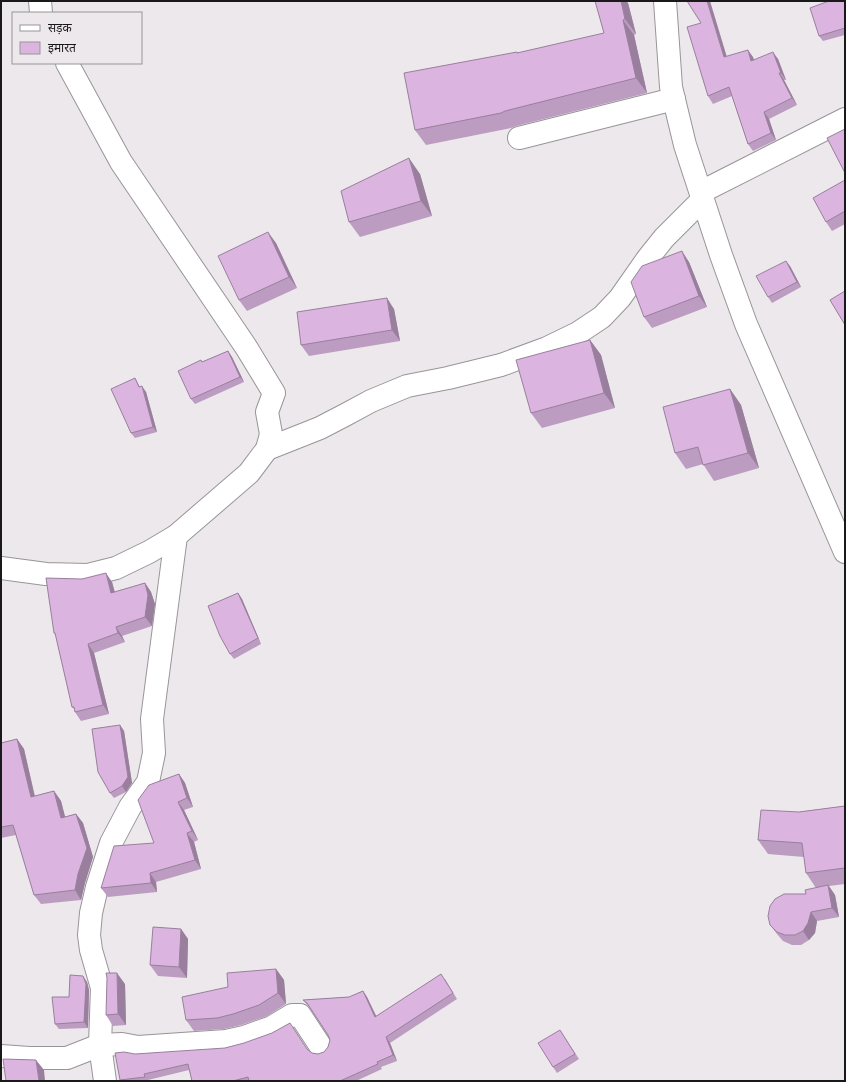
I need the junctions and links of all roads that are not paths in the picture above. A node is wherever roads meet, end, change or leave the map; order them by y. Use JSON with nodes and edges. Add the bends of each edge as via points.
{"nodes":[{"id":1,"x":40,"y":1,"type":"edge"},
{"id":2,"x":665,"y":1,"type":"edge"},
{"id":3,"x":41,"y":12,"type":"edge"},
{"id":4,"x":68,"y":64,"type":"edge"},
{"id":5,"x":674,"y":99,"type":"junction"},
{"id":6,"x":845,"y":119,"type":"edge"},
{"id":7,"x":519,"y":138,"type":"dead end"},
{"id":8,"x":702,"y":196,"type":"junction"},
{"id":9,"x":267,"y":449,"type":"junction"},
{"id":10,"x":176,"y":536,"type":"junction"},
{"id":11,"x":845,"y":552,"type":"edge"},
{"id":12,"x":1,"y":568,"type":"edge"},
{"id":13,"x":100,"y":1045,"type":"junction"},
{"id":14,"x":321,"y":1047,"type":"dead end"},
{"id":15,"x":1,"y":1056,"type":"edge"},
{"id":16,"x":105,"y":1081,"type":"edge"}],
"edges":[{"from":1,"to":3,"type":"street"},
{"from":2,"to":5,"type":"street"},
{"from":4,"to":9,"type":"street","via":[[121,162],[246,346],[274,393],[267,412],[271,434]]},
{"from":5,"to":7,"type":"street"},
{"from":5,"to":8,"type":"street","via":[[685,145]]},
{"from":6,"to":8,"type":"street"},
{"from":8,"to":9,"type":"street","via":[[664,238],[616,302],[602,317],[578,332],[547,348],[501,365],[407,386],[371,400],[320,428]]},
{"from":8,"to":11,"type":"street","via":[[746,324]]},
{"from":9,"to":10,"type":"street","via":[[249,473]]},
{"from":10,"to":12,"type":"street","via":[[116,568],[88,574],[46,574]]},
{"from":10,"to":13,"type":"street","via":[[152,719],[154,753],[148,782],[130,807],[111,843],[91,914],[90,950],[102,988]]},
{"from":13,"to":14,"type":"street","via":[[122,1044],[138,1047],[226,1041],[272,1027],[292,1015],[300,1015]]},
{"from":13,"to":15,"type":"street","via":[[67,1058]]},
{"from":13,"to":16,"type":"street"}]}
